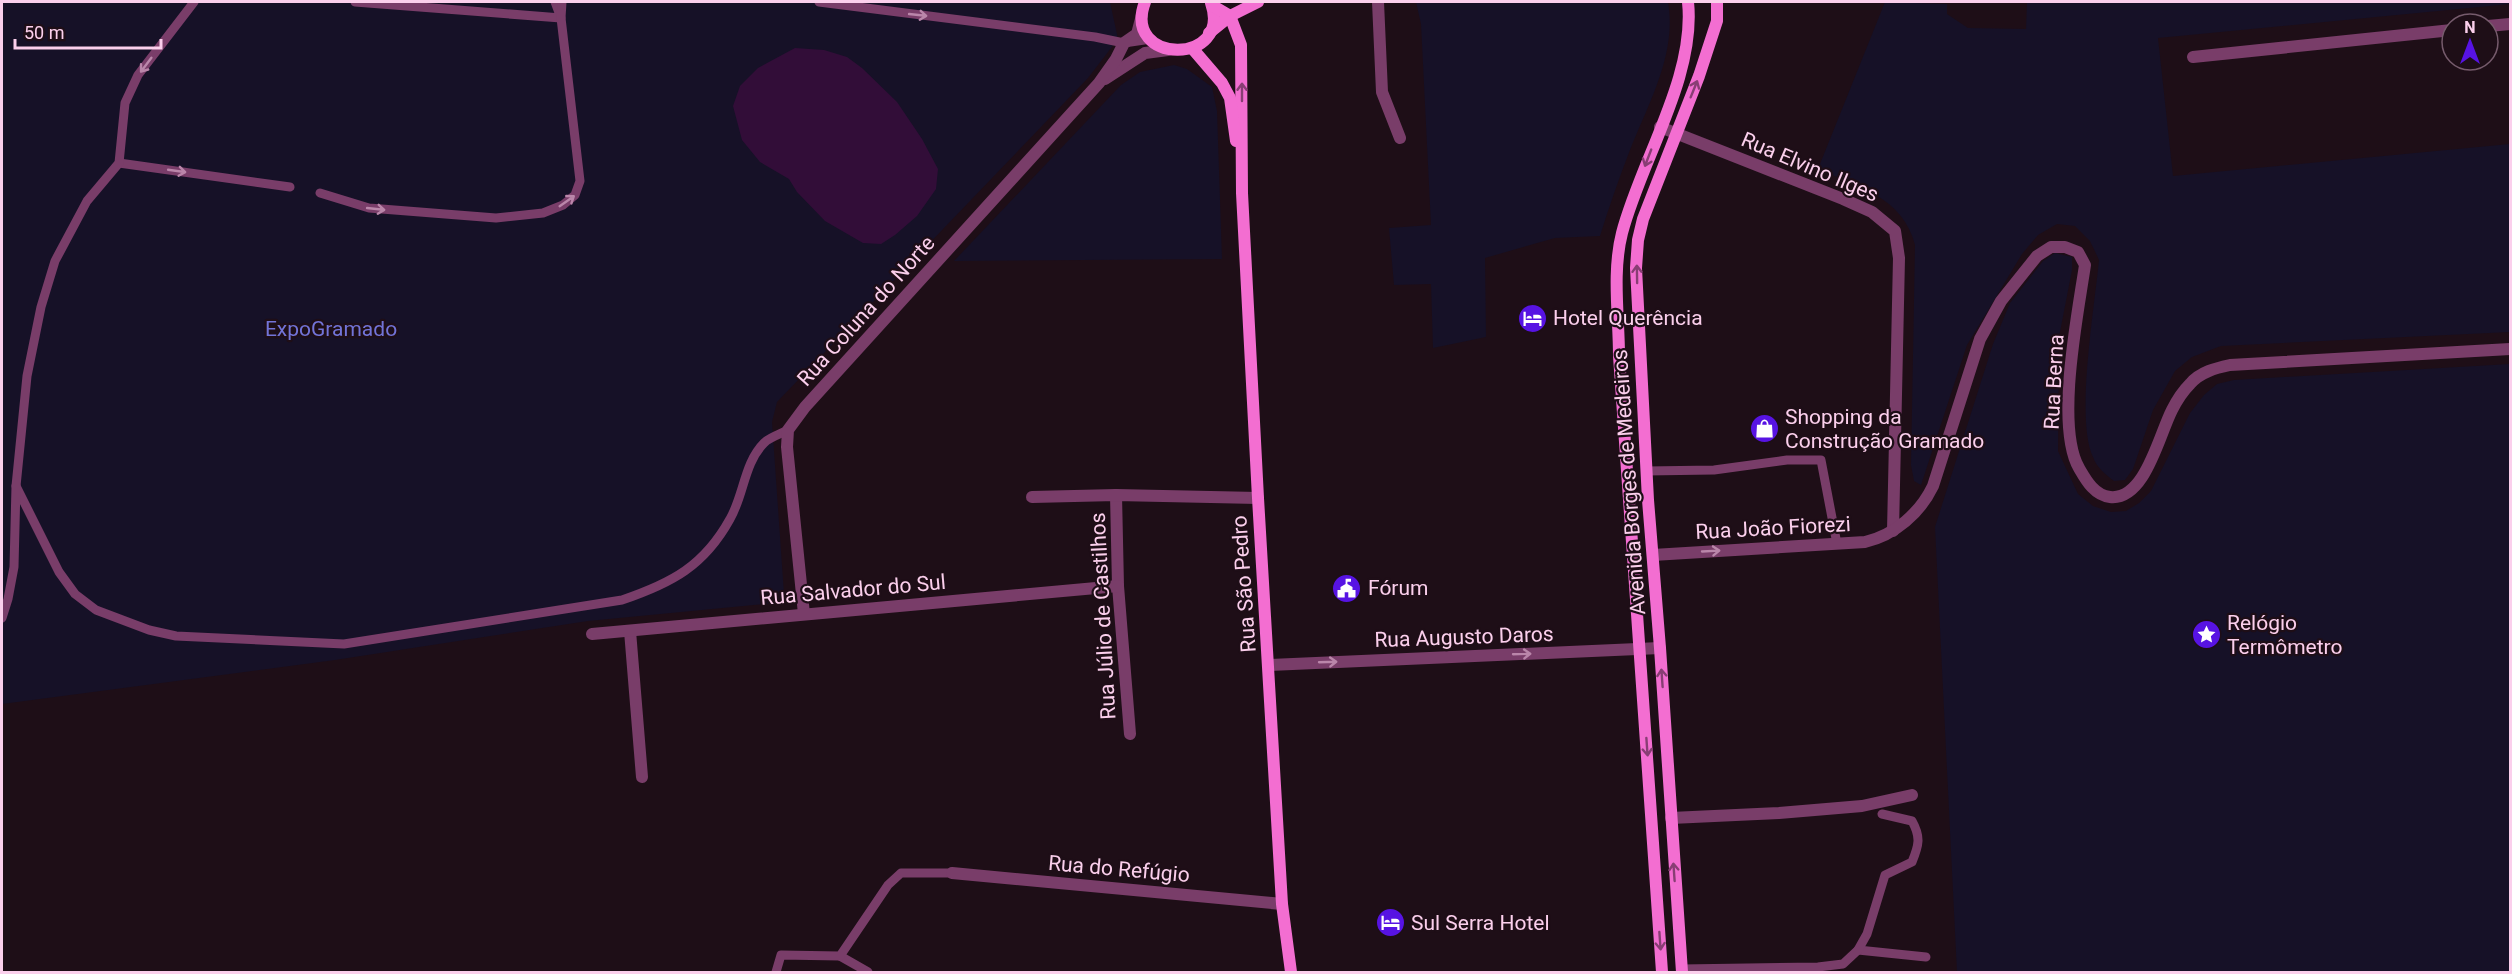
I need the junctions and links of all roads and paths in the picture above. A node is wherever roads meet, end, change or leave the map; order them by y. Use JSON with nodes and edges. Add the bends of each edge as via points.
{"nodes":[{"id":1,"x":194,"y":2,"type":"edge"},
{"id":2,"x":355,"y":2,"type":"edge"},
{"id":3,"x":555,"y":2,"type":"edge"},
{"id":4,"x":562,"y":2,"type":"edge"},
{"id":5,"x":819,"y":2,"type":"edge"},
{"id":6,"x":1260,"y":2,"type":"edge"},
{"id":7,"x":1378,"y":2,"type":"edge"},
{"id":8,"x":1688,"y":2,"type":"edge"},
{"id":9,"x":1717,"y":2,"type":"edge"},
{"id":10,"x":1212,"y":4,"type":"edge"},
{"id":11,"x":1143,"y":6,"type":"edge"},
{"id":12,"x":1230,"y":16,"type":"junction"},
{"id":13,"x":561,"y":18,"type":"junction"},
{"id":14,"x":2440,"y":31,"type":"edge"},
{"id":15,"x":1208,"y":34,"type":"junction"},
{"id":16,"x":1151,"y":39,"type":"junction"},
{"id":17,"x":1124,"y":43,"type":"junction"},
{"id":18,"x":1241,"y":45,"type":"junction"},
{"id":19,"x":1192,"y":48,"type":"junction"},
{"id":20,"x":1168,"y":50,"type":"junction"},
{"id":21,"x":2193,"y":57,"type":"dead end"},
{"id":22,"x":1100,"y":83,"type":"junction"},
{"id":23,"x":1660,"y":127,"type":"junction"},
{"id":24,"x":1676,"y":134,"type":"junction"},
{"id":25,"x":1400,"y":138,"type":"dead end"},
{"id":26,"x":119,"y":163,"type":"junction"},
{"id":27,"x":290,"y":187,"type":"dead end"},
{"id":28,"x":1242,"y":192,"type":"junction"},
{"id":29,"x":320,"y":193,"type":"dead end"},
{"id":30,"x":2511,"y":349,"type":"edge"},
{"id":31,"x":1619,"y":356,"type":"junction"},
{"id":32,"x":1639,"y":356,"type":"junction"},
{"id":33,"x":788,"y":430,"type":"junction"},
{"id":34,"x":1646,"y":471,"type":"junction"},
{"id":35,"x":16,"y":486,"type":"junction"},
{"id":36,"x":1116,"y":495,"type":"junction"},
{"id":37,"x":1032,"y":497,"type":"dead end"},
{"id":38,"x":1258,"y":498,"type":"junction"},
{"id":39,"x":1648,"y":500,"type":"junction"},
{"id":40,"x":1629,"y":502,"type":"junction"},
{"id":41,"x":1893,"y":531,"type":"junction"},
{"id":42,"x":1837,"y":544,"type":"junction"},
{"id":43,"x":1653,"y":555,"type":"junction"},
{"id":44,"x":1118,"y":586,"type":"junction"},
{"id":45,"x":804,"y":614,"type":"junction"},
{"id":46,"x":2,"y":618,"type":"edge"},
{"id":47,"x":630,"y":631,"type":"junction"},
{"id":48,"x":592,"y":634,"type":"dead end"},
{"id":49,"x":1660,"y":648,"type":"junction"},
{"id":50,"x":1640,"y":649,"type":"junction"},
{"id":51,"x":1269,"y":665,"type":"junction"},
{"id":52,"x":1130,"y":734,"type":"dead end"},
{"id":53,"x":642,"y":777,"type":"dead end"},
{"id":54,"x":1912,"y":795,"type":"dead end"},
{"id":55,"x":1882,"y":814,"type":"dead end"},
{"id":56,"x":1671,"y":818,"type":"junction"},
{"id":57,"x":952,"y":873,"type":"joint"},
{"id":58,"x":1282,"y":904,"type":"junction"},
{"id":59,"x":1657,"y":909,"type":"junction"},
{"id":60,"x":1676,"y":909,"type":"junction"},
{"id":61,"x":1858,"y":950,"type":"junction"},
{"id":62,"x":840,"y":956,"type":"junction"},
{"id":63,"x":1926,"y":957,"type":"dead end"},
{"id":64,"x":1681,"y":971,"type":"edge"},
{"id":65,"x":776,"y":972,"type":"edge"},
{"id":66,"x":868,"y":972,"type":"edge"},
{"id":67,"x":1291,"y":972,"type":"edge"},
{"id":68,"x":1662,"y":972,"type":"edge"}],
"edges":[{"from":1,"to":26,"type":"lane","one_way":true,"via":[[138,75],[125,104]]},
{"from":2,"to":13,"type":"lane"},
{"from":3,"to":13,"type":"lane"},
{"from":4,"to":13,"type":"lane"},
{"from":5,"to":17,"type":"lane","one_way":true},
{"from":6,"to":12,"type":"main road"},
{"from":6,"to":18,"type":"main road","via":[[1241,24]]},
{"from":7,"to":25,"type":"street","via":[[1382,92]]},
{"from":8,"to":23,"type":"main road","name":"Avenida Borges de Medeiros","via":[[1685,52]]},
{"from":24,"to":9,"type":"main road","name":"Avenida Borges de Medeiros","one_way":true,"via":[[1717,21]]},
{"from":10,"to":12,"type":"main road"},
{"from":10,"to":15,"type":"main road","via":[[1213,24]]},
{"from":11,"to":16,"type":"main road","via":[[1144,28]]},
{"from":11,"to":17,"type":"street","name":"Rua Coluna do Norte","via":[[1137,34]]},
{"from":12,"to":15,"type":"main road"},
{"from":12,"to":18,"type":"main road","name":"Rua São Pedro"},
{"from":29,"to":13,"type":"lane","one_way":true,"via":[[369,208],[496,218],[543,213],[563,205],[575,195],[580,181]]},
{"from":14,"to":21,"type":"street"},
{"from":15,"to":19,"type":"main road"},
{"from":16,"to":17,"type":"lane"},
{"from":16,"to":20,"type":"main road"},
{"from":17,"to":22,"type":"street","name":"Rua Coluna do Norte"},
{"from":28,"to":18,"type":"main road","name":"Rua São Pedro","one_way":true},
{"from":19,"to":20,"type":"main road"},
{"from":19,"to":28,"type":"main road","name":"Rua São Pedro","via":[[1230,98]]},
{"from":20,"to":22,"type":"street","name":"Rua Coluna do Norte","via":[[1145,53]]},
{"from":22,"to":33,"type":"street","name":"Rua Coluna do Norte"},
{"from":23,"to":24,"type":"street","name":"Rua Elvino Ilges"},
{"from":23,"to":31,"type":"main road","name":"Avenida Borges de Medeiros","one_way":true,"via":[[1622,237],[1618,263]]},
{"from":32,"to":24,"type":"main road","name":"Avenida Borges de Medeiros","one_way":true,"via":[[1638,240]]},
{"from":24,"to":41,"type":"street","name":"Rua Elvino Ilges","via":[[1843,199],[1872,212],[1895,231],[1899,258]]},
{"from":26,"to":27,"type":"lane","one_way":true},
{"from":26,"to":35,"type":"lane","via":[[87,201],[55,261],[27,376]]},
{"from":28,"to":38,"type":"main road","name":"Rua São Pedro"},
{"from":30,"to":41,"type":"street","name":"Rua Berna","via":[[2230,365],[2210,370],[2191,383],[2172,409],[2145,473],[2132,491],[2120,498],[2104,496],[2089,485],[2076,463],[2069,439],[2070,390],[2085,265],[2078,252],[2051,247],[2037,256],[2001,301],[1980,339],[1934,486],[1925,504]]},
{"from":31,"to":32,"type":"main road"},
{"from":31,"to":40,"type":"main road","name":"Avenida Borges de Medeiros"},
{"from":32,"to":34,"type":"main road","name":"Avenida Borges de Medeiros"},
{"from":33,"to":35,"type":"lane","via":[[765,442],[752,458],[730,518],[710,550],[657,588],[622,600],[344,644],[176,636],[96,610],[75,594],[59,572]]},
{"from":33,"to":45,"type":"street"},
{"from":34,"to":39,"type":"main road","name":"Avenida Borges de Medeiros"},
{"from":34,"to":42,"type":"lane","via":[[1714,470],[1787,460],[1821,460]]},
{"from":35,"to":46,"type":"lane","via":[[14,567]]},
{"from":36,"to":37,"type":"street"},
{"from":36,"to":38,"type":"street"},
{"from":36,"to":44,"type":"street","name":"Rua Júlio de Castilhos"},
{"from":38,"to":51,"type":"main road","name":"Rua São Pedro"},
{"from":39,"to":40,"type":"main road"},
{"from":39,"to":43,"type":"main road","name":"Avenida Borges de Medeiros"},
{"from":40,"to":50,"type":"main road","name":"Avenida Borges de Medeiros"},
{"from":41,"to":42,"type":"street","name":"Rua João Fiorezi","via":[[1865,542]]},
{"from":43,"to":42,"type":"street","name":"Rua João Fiorezi","one_way":true},
{"from":43,"to":49,"type":"main road","name":"Avenida Borges de Medeiros"},
{"from":44,"to":45,"type":"street","name":"Rua Salvador do Sul"},
{"from":44,"to":52,"type":"street","name":"Rua Júlio de Castilhos"},
{"from":45,"to":47,"type":"street","name":"Rua Salvador do Sul"},
{"from":47,"to":48,"type":"street","name":"Rua Salvador do Sul"},
{"from":47,"to":53,"type":"street"},
{"from":49,"to":50,"type":"street","name":"Rua Augusto Daros"},
{"from":56,"to":49,"type":"main road","name":"Avenida Borges de Medeiros","one_way":true},
{"from":51,"to":50,"type":"street","name":"Rua Augusto Daros","one_way":true},
{"from":50,"to":59,"type":"main road","name":"Avenida Borges de Medeiros","one_way":true},
{"from":51,"to":58,"type":"main road","name":"Rua São Pedro"},
{"from":54,"to":56,"type":"street","via":[[1862,806]]},
{"from":55,"to":61,"type":"lane","via":[[1912,821],[1919,834],[1919,846],[1912,862],[1885,874],[1867,934]]},
{"from":60,"to":56,"type":"main road","name":"Avenida Borges de Medeiros","one_way":true},
{"from":57,"to":58,"type":"street","name":"Rua do Refúgio"},
{"from":57,"to":62,"type":"lane","via":[[901,873],[888,885]]},
{"from":58,"to":67,"type":"main road","name":"Rua São Pedro"},
{"from":59,"to":60,"type":"main road"},
{"from":59,"to":68,"type":"main road","name":"Avenida Borges de Medeiros","one_way":true},
{"from":60,"to":64,"type":"main road","name":"Avenida Borges de Medeiros"},
{"from":61,"to":63,"type":"lane"},
{"from":61,"to":64,"type":"lane","via":[[1843,964],[1835,965]]},
{"from":62,"to":65,"type":"lane","via":[[781,955]]},
{"from":62,"to":66,"type":"lane"}]}
